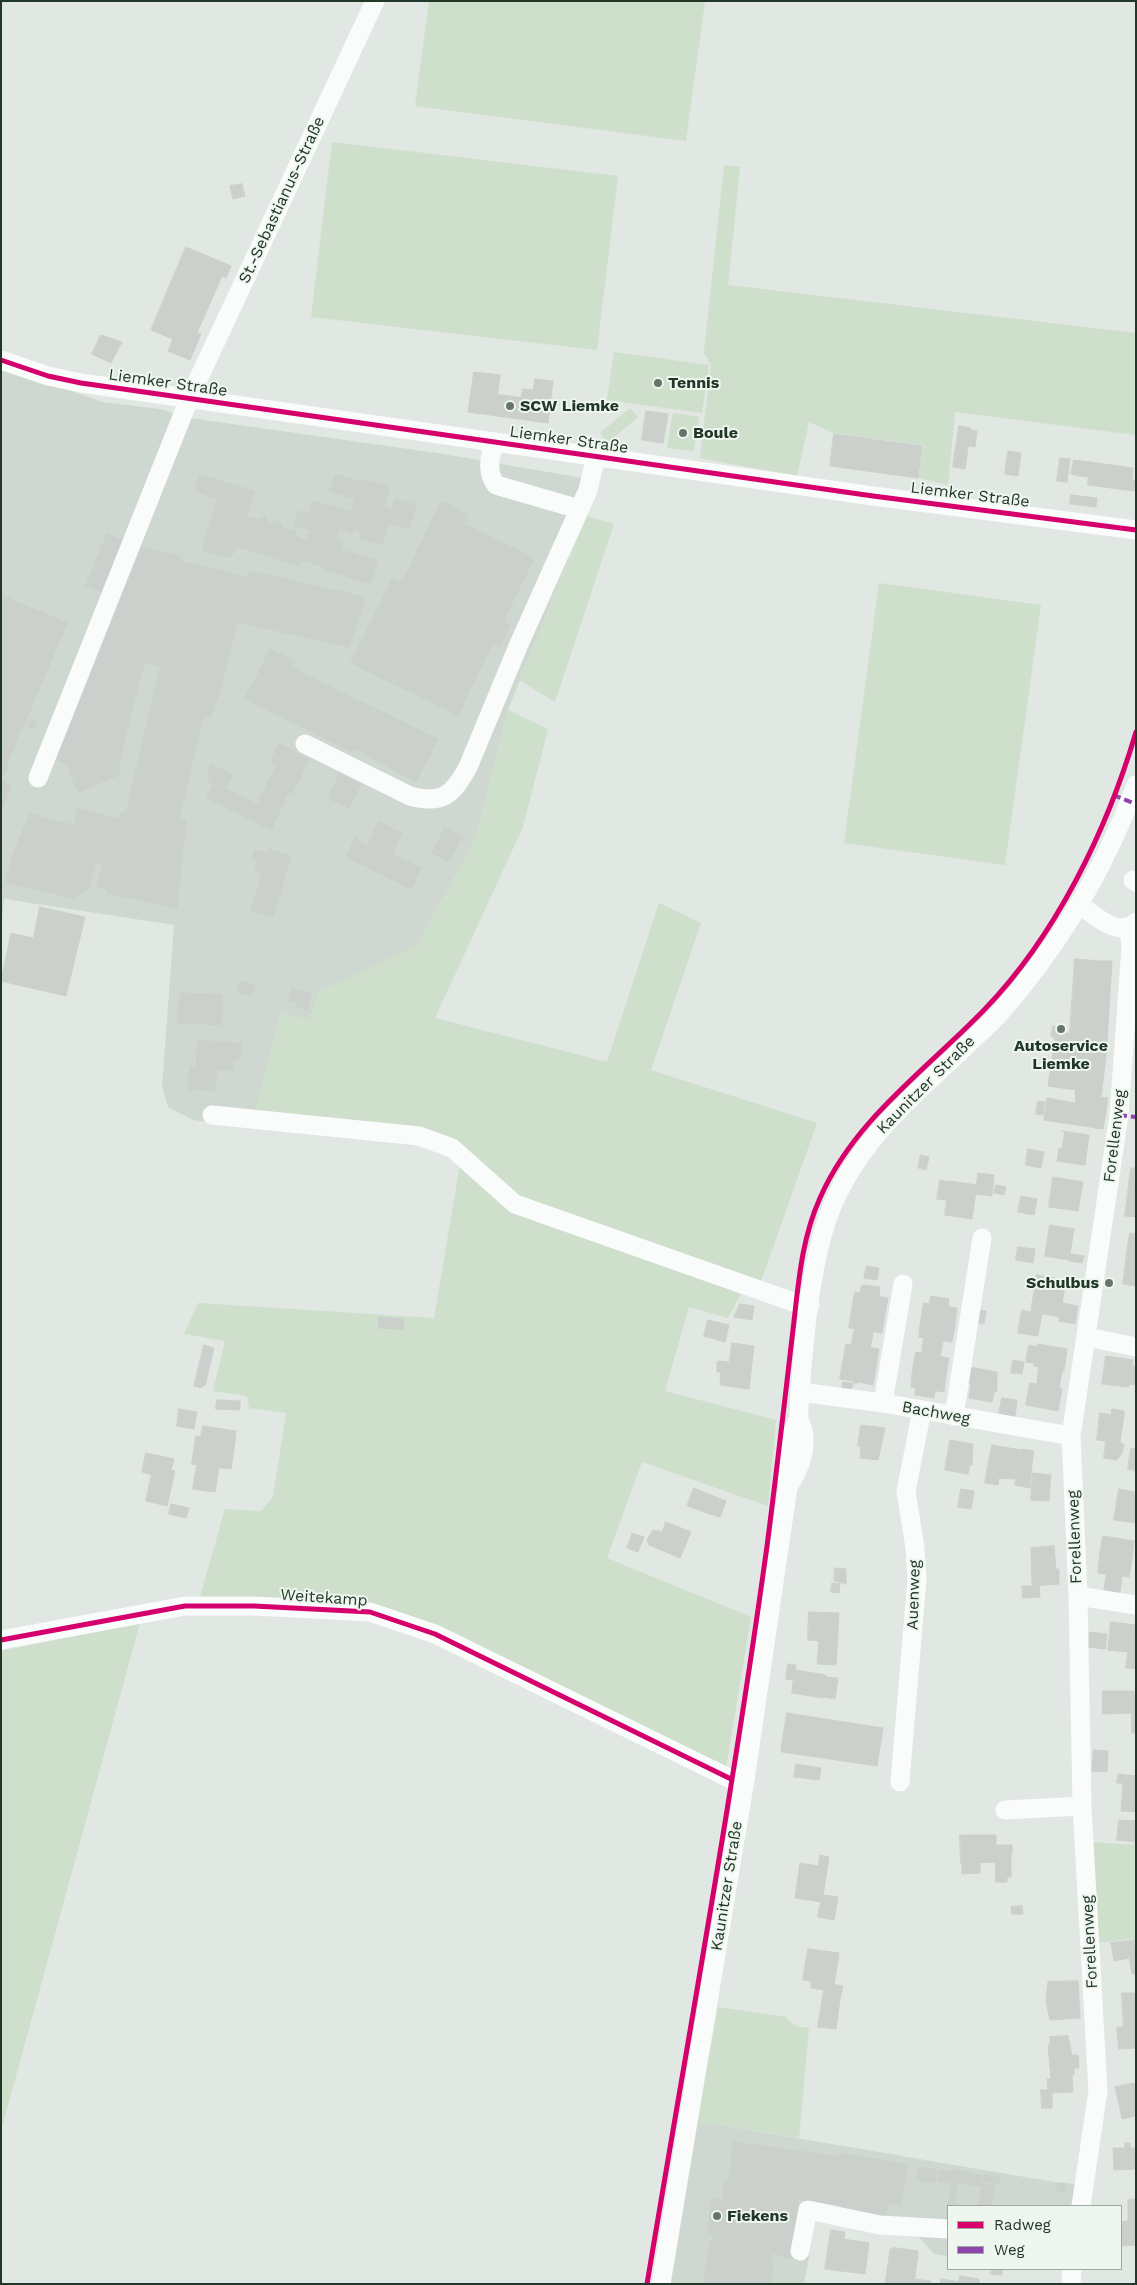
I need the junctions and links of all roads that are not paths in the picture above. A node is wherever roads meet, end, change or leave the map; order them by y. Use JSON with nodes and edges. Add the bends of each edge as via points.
{"nodes":[{"id":1,"x":375,"y":1,"type":"edge"},
{"id":2,"x":1,"y":360,"type":"edge"},
{"id":3,"x":189,"y":399,"type":"junction"},
{"id":4,"x":494,"y":442,"type":"junction"},
{"id":5,"x":596,"y":456,"type":"junction"},
{"id":6,"x":579,"y":509,"type":"junction"},
{"id":7,"x":1136,"y":530,"type":"edge"},
{"id":8,"x":304,"y":744,"type":"dead end"},
{"id":9,"x":38,"y":778,"type":"dead end"},
{"id":10,"x":1136,"y":786,"type":"edge"},
{"id":11,"x":1080,"y":905,"type":"junction"},
{"id":12,"x":1132,"y":924,"type":"edge"},
{"id":13,"x":212,"y":1115,"type":"dead end"},
{"id":14,"x":1127,"y":1116,"type":"edge"},
{"id":15,"x":982,"y":1238,"type":"dead end"},
{"id":16,"x":903,"y":1284,"type":"dead end"},
{"id":17,"x":810,"y":1305,"type":"junction"},
{"id":18,"x":1087,"y":1337,"type":"junction"},
{"id":19,"x":1136,"y":1346,"type":"edge"},
{"id":20,"x":800,"y":1392,"type":"junction"},
{"id":21,"x":883,"y":1403,"type":"junction"},
{"id":22,"x":922,"y":1410,"type":"junction"},
{"id":23,"x":954,"y":1416,"type":"junction"},
{"id":24,"x":1072,"y":1436,"type":"junction"},
{"id":25,"x":1078,"y":1596,"type":"junction"},
{"id":26,"x":1136,"y":1605,"type":"edge"},
{"id":27,"x":1,"y":1640,"type":"edge"},
{"id":28,"x":745,"y":1780,"type":"junction"},
{"id":29,"x":900,"y":1782,"type":"dead end"},
{"id":30,"x":1082,"y":1806,"type":"junction"},
{"id":31,"x":1005,"y":1810,"type":"dead end"},
{"id":32,"x":1081,"y":2205,"type":"edge"},
{"id":33,"x":947,"y":2229,"type":"edge"},
{"id":34,"x":800,"y":2251,"type":"dead end"},
{"id":35,"x":1072,"y":2270,"type":"edge"},
{"id":36,"x":661,"y":2284,"type":"edge"},
{"id":37,"x":1071,"y":2284,"type":"edge"}],
"edges":[{"from":1,"to":3,"type":"street","name":"St.-Sebastianus-Straße"},
{"from":2,"to":3,"type":"street","name":"Liemker Straße","via":[[73,382]]},
{"from":3,"to":4,"type":"street","name":"Liemker Straße"},
{"from":3,"to":9,"type":"street","name":"St.-Sebastianus-Straße"},
{"from":4,"to":5,"type":"street","name":"Liemker Straße"},
{"from":4,"to":6,"type":"street","via":[[490,477],[496,485]]},
{"from":5,"to":6,"type":"street","via":[[593,477]]},
{"from":5,"to":7,"type":"street","name":"Liemker Straße"},
{"from":6,"to":8,"type":"street","via":[[468,767],[450,793],[427,801],[410,796]]},
{"from":10,"to":11,"type":"street","name":"Kaunitzer Straße"},
{"from":11,"to":12,"type":"street","name":"Forellenweg","via":[[1111,926],[1120,928]]},
{"from":11,"to":17,"type":"street","name":"Kaunitzer Straße","via":[[1040,964],[997,1016],[888,1120],[860,1154],[832,1205],[817,1254]]},
{"from":12,"to":14,"type":"street","name":"Forellenweg","via":[[1126,1016]]},
{"from":13,"to":17,"type":"street","via":[[419,1136],[452,1148],[515,1204],[796,1303]]},
{"from":14,"to":18,"type":"street","name":"Forellenweg"},
{"from":15,"to":23,"type":"street"},
{"from":16,"to":21,"type":"street"},
{"from":17,"to":20,"type":"street","name":"Kaunitzer Straße"},
{"from":18,"to":19,"type":"street"},
{"from":18,"to":24,"type":"street","name":"Forellenweg"},
{"from":20,"to":21,"type":"street","name":"Bachweg"},
{"from":20,"to":28,"type":"street","name":"Kaunitzer Straße","via":[[799,1418],[790,1436],[786,1467],[788,1487]]},
{"from":21,"to":22,"type":"street","name":"Bachweg"},
{"from":22,"to":23,"type":"street","name":"Bachweg"},
{"from":22,"to":29,"type":"street","name":"Auenweg","via":[[906,1491],[917,1579]]},
{"from":23,"to":24,"type":"street","name":"Bachweg"},
{"from":24,"to":25,"type":"street","name":"Forellenweg"},
{"from":25,"to":26,"type":"street"},
{"from":25,"to":30,"type":"street","name":"Forellenweg"},
{"from":27,"to":28,"type":"street","name":"Weitekamp","via":[[185,1606],[370,1612],[435,1634],[731,1779]]},
{"from":28,"to":36,"type":"street","name":"Kaunitzer Straße"},
{"from":30,"to":31,"type":"street"},
{"from":30,"to":32,"type":"street","name":"Forellenweg","via":[[1098,2091]]},
{"from":33,"to":34,"type":"street","via":[[880,2225],[808,2210]]},
{"from":35,"to":37,"type":"street"}]}
